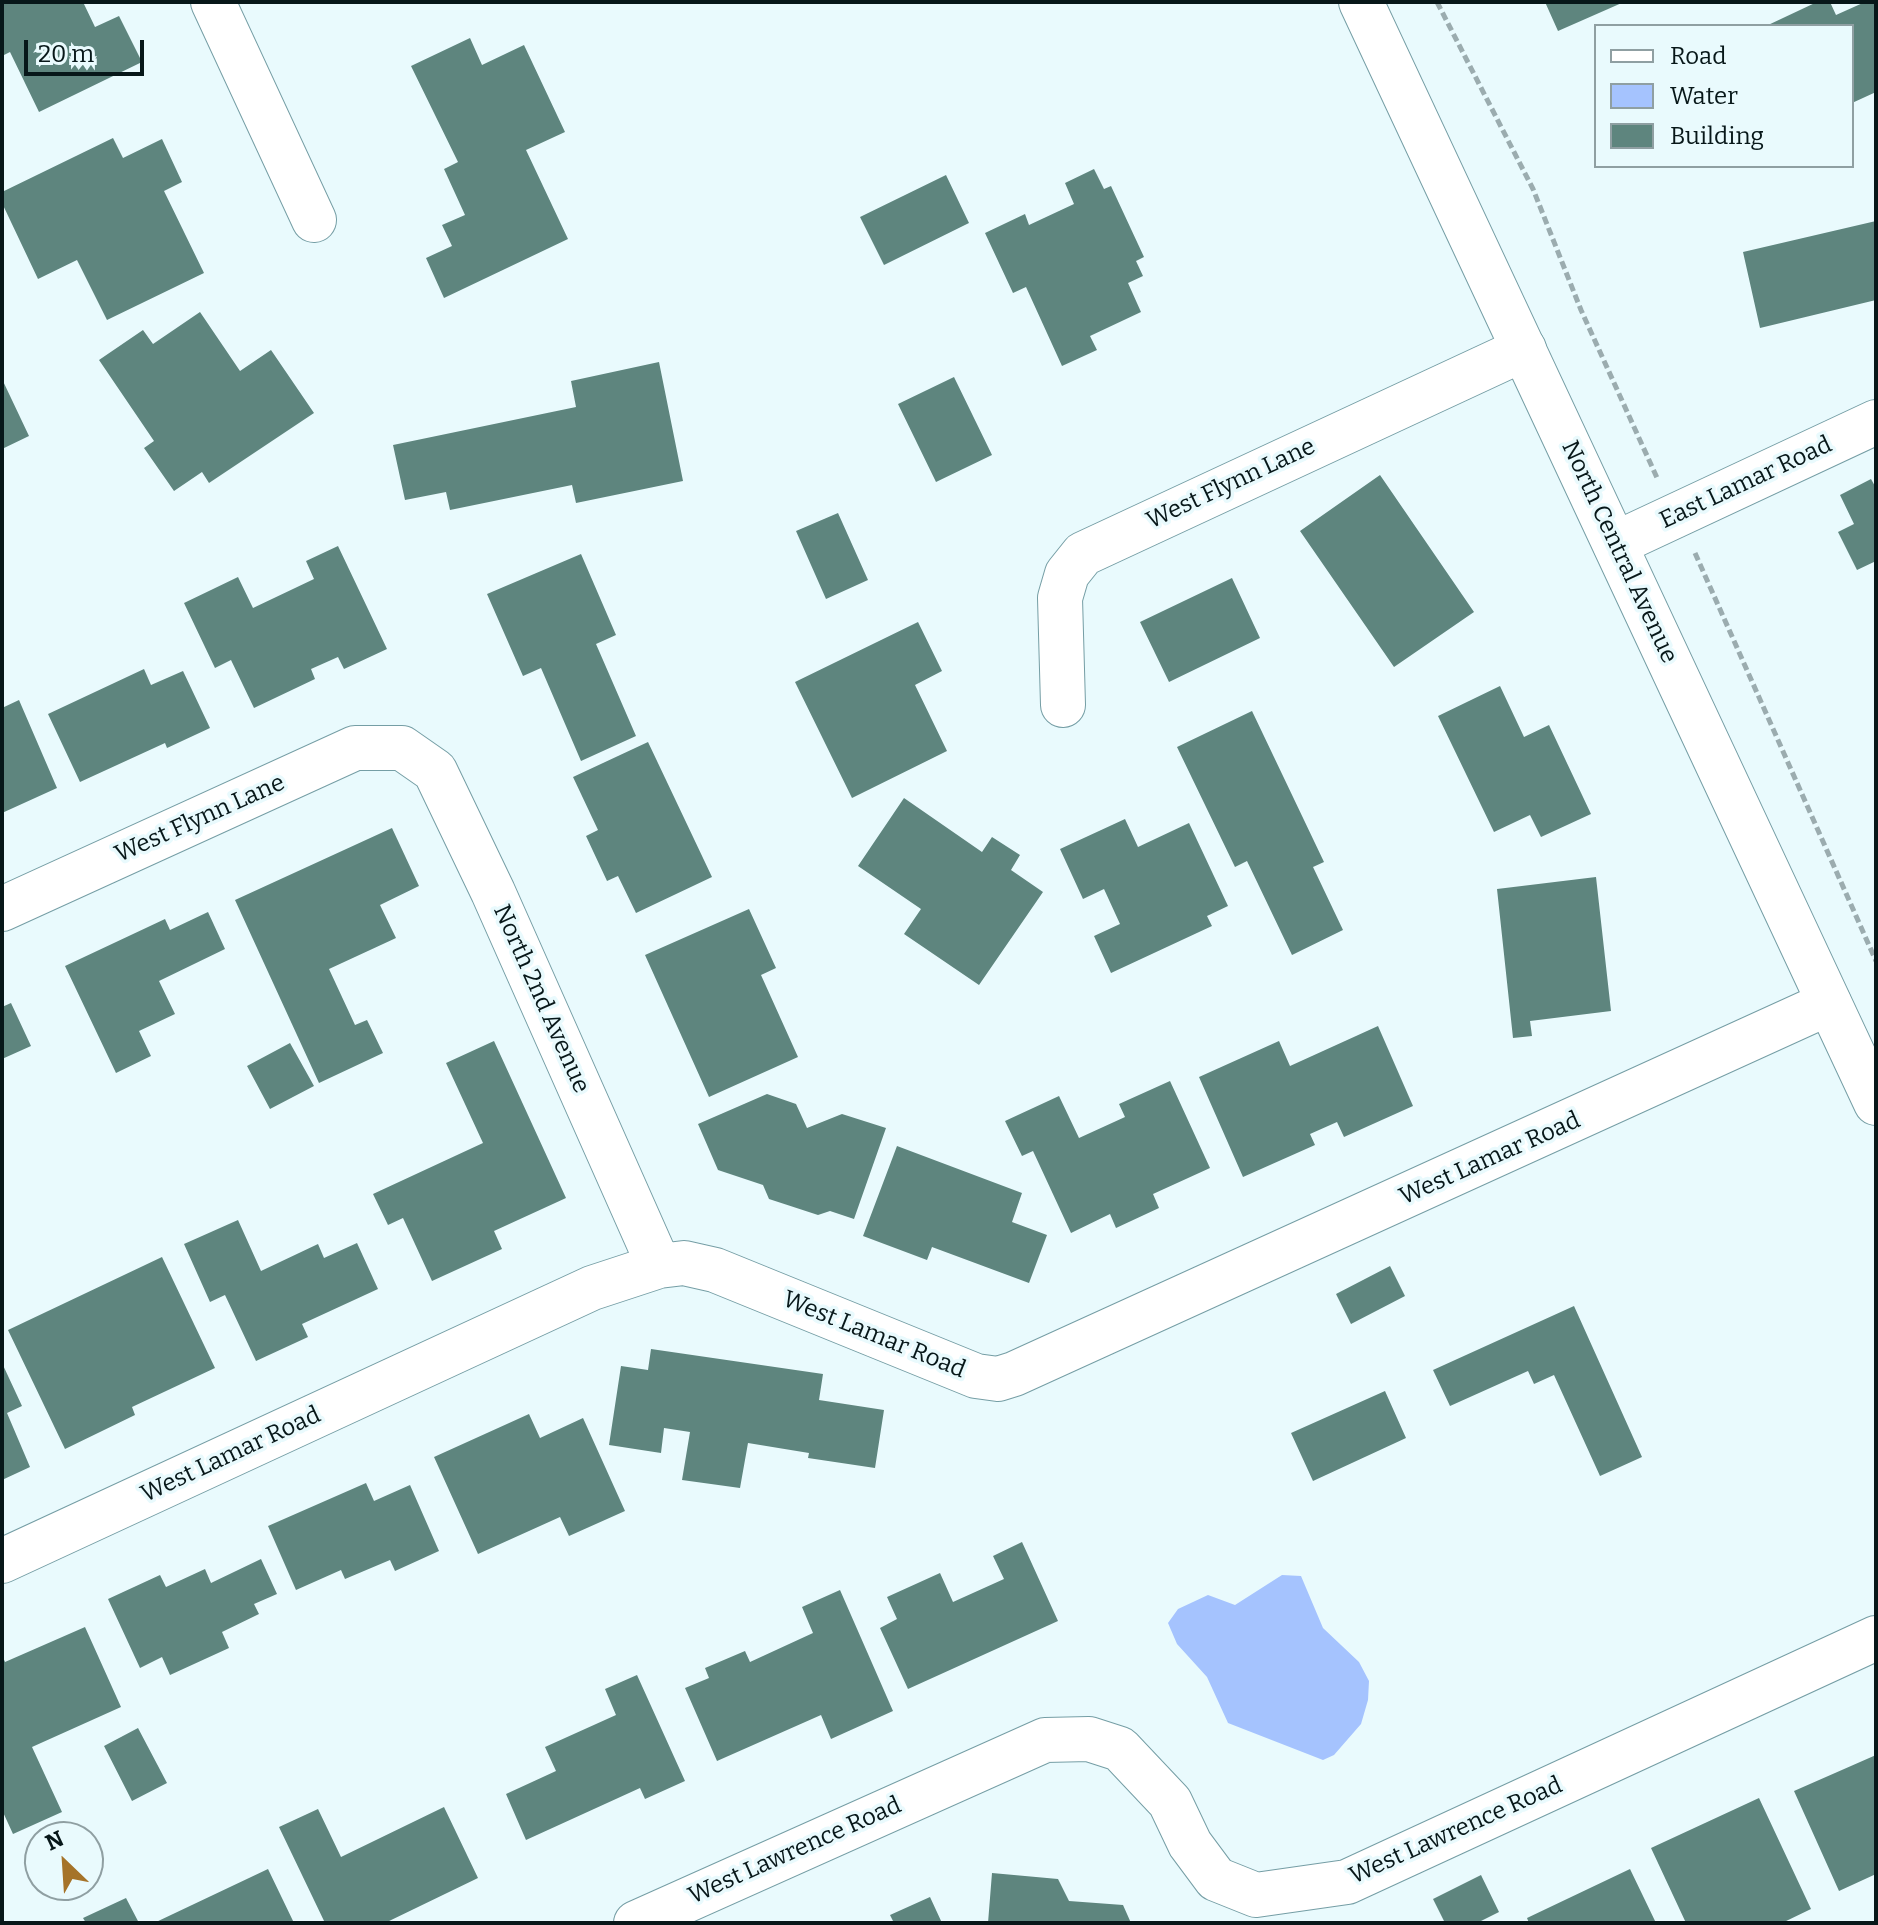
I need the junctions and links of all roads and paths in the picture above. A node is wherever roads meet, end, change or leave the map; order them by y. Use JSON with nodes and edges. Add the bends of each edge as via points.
{"nodes":[{"id":1,"x":213,"y":2,"type":"edge"},
{"id":2,"x":1361,"y":2,"type":"edge"},
{"id":3,"x":314,"y":220,"type":"dead end"},
{"id":4,"x":1524,"y":349,"type":"junction"},
{"id":5,"x":1876,"y":422,"type":"edge"},
{"id":6,"x":1615,"y":544,"type":"junction"},
{"id":7,"x":1063,"y":705,"type":"dead end"},
{"id":8,"x":402,"y":748,"type":"joint"},
{"id":9,"x":2,"y":909,"type":"edge"},
{"id":10,"x":1829,"y":1003,"type":"junction"},
{"id":11,"x":1876,"y":1103,"type":"edge"},
{"id":12,"x":659,"y":1266,"type":"junction"},
{"id":13,"x":2,"y":1561,"type":"edge"},
{"id":14,"x":1876,"y":1638,"type":"edge"},
{"id":15,"x":636,"y":1923,"type":"edge"}],
"edges":[{"from":1,"to":3,"type":"street"},
{"from":2,"to":4,"type":"street","name":"North Central Avenue"},
{"from":4,"to":6,"type":"street","name":"North Central Avenue"},
{"from":4,"to":7,"type":"street","name":"West Flynn Lane","via":[[1083,554],[1067,574],[1060,598]]},
{"from":5,"to":6,"type":"street","name":"East Lamar Road"},
{"from":6,"to":10,"type":"street","name":"North Central Avenue"},
{"from":8,"to":9,"type":"street","name":"West Flynn Lane","via":[[355,748]]},
{"from":8,"to":12,"type":"street","name":"North 2nd Avenue","via":[[435,771]]},
{"from":10,"to":11,"type":"street","name":"North Central Avenue"},
{"from":10,"to":12,"type":"street","name":"West Lamar Road","via":[[998,1379],[976,1376],[715,1270],[684,1263]]},
{"from":12,"to":13,"type":"street","name":"West Lamar Road","via":[[592,1288]]},
{"from":14,"to":15,"type":"street","name":"West Lawrence Road","via":[[1347,1882],[1256,1895],[1216,1879],[1190,1844],[1170,1802],[1120,1749],[1089,1739],[1045,1740]]}]}
